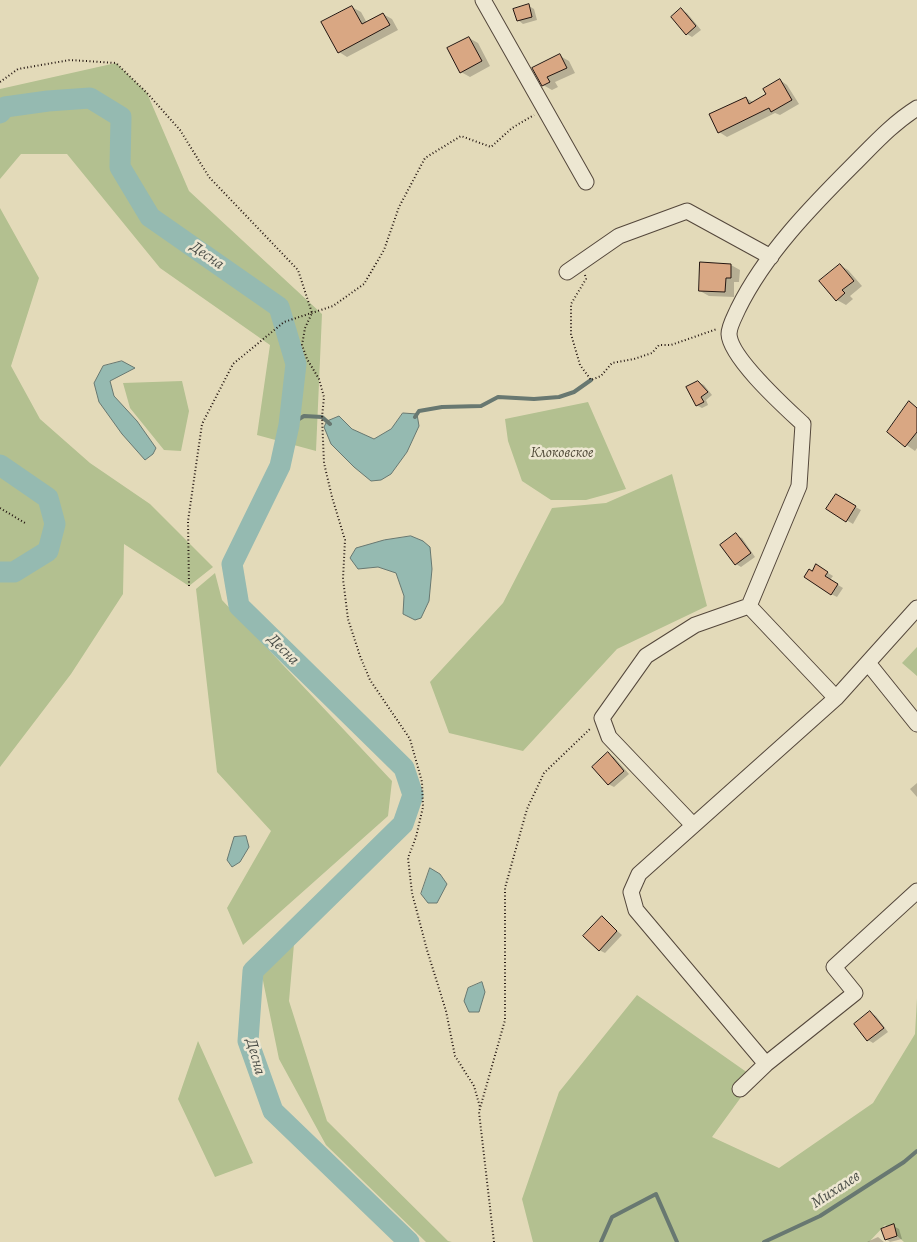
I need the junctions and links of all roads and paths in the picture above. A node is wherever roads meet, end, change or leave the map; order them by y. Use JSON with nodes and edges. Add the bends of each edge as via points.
{"nodes":[{"id":1,"x":483,"y":0,"type":"edge"},
{"id":2,"x":0,"y":82,"type":"edge"},
{"id":3,"x":917,"y":108,"type":"edge"},
{"id":4,"x":545,"y":109,"type":"junction"},
{"id":5,"x":586,"y":182,"type":"dead end"},
{"id":6,"x":771,"y":257,"type":"junction"},
{"id":7,"x":582,"y":262,"type":"junction"},
{"id":8,"x":567,"y":272,"type":"dead end"},
{"id":9,"x":312,"y":313,"type":"junction"},
{"id":10,"x":732,"y":321,"type":"junction"},
{"id":11,"x":0,"y":508,"type":"edge"},
{"id":12,"x":25,"y":523,"type":"dead end"},
{"id":13,"x":189,"y":586,"type":"dead end"},
{"id":14,"x":749,"y":606,"type":"junction"},
{"id":15,"x":917,"y":608,"type":"edge"},
{"id":16,"x":868,"y":664,"type":"junction"},
{"id":17,"x":836,"y":698,"type":"junction"},
{"id":18,"x":602,"y":718,"type":"junction"},
{"id":19,"x":917,"y":724,"type":"edge"},
{"id":20,"x":693,"y":825,"type":"junction"},
{"id":21,"x":917,"y":891,"type":"edge"},
{"id":22,"x":766,"y":1064,"type":"junction"},
{"id":23,"x":740,"y":1089,"type":"dead end"},
{"id":24,"x":480,"y":1107,"type":"junction"},
{"id":25,"x":494,"y":1242,"type":"edge"}],
"edges":[{"from":1,"to":4,"type":"street"},
{"from":2,"to":9,"type":"path","via":[[18,69],[70,60],[116,63],[180,130],[209,177],[298,270]]},
{"from":3,"to":6,"type":"street","via":[[876,142],[817,201]]},
{"from":4,"to":5,"type":"street"},
{"from":4,"to":9,"type":"path","via":[[512,128],[491,146],[461,136],[425,158],[399,207],[384,250],[364,284],[333,306]]},
{"from":6,"to":7,"type":"street","via":[[687,211],[619,236]]},
{"from":6,"to":10,"type":"street"},
{"from":7,"to":8,"type":"street"},
{"from":7,"to":10,"type":"path","via":[[586,279],[571,304],[571,334],[580,365],[591,380],[602,376],[612,363],[652,353],[659,345],[671,345]]},
{"from":9,"to":13,"type":"path","via":[[284,322],[233,364],[202,424],[188,521]]},
{"from":9,"to":24,"type":"path","via":[[302,346],[324,396],[324,463],[346,540],[343,579],[348,619],[370,680],[410,739],[422,782],[424,807],[408,858],[412,893],[446,1011],[455,1056],[474,1086]]},
{"from":10,"to":14,"type":"street","via":[[729,334],[748,369],[803,424],[799,486]]},
{"from":11,"to":12,"type":"path"},
{"from":14,"to":17,"type":"street"},
{"from":14,"to":18,"type":"street","via":[[695,625],[646,656]]},
{"from":15,"to":16,"type":"street"},
{"from":16,"to":17,"type":"street"},
{"from":16,"to":19,"type":"street"},
{"from":17,"to":20,"type":"street"},
{"from":18,"to":20,"type":"street","via":[[609,737]]},
{"from":18,"to":24,"type":"path","via":[[544,773],[528,809],[504,888],[505,1020]]},
{"from":20,"to":22,"type":"street","via":[[639,874],[631,892],[636,910]]},
{"from":21,"to":22,"type":"street","via":[[834,967],[855,992]]},
{"from":22,"to":23,"type":"street"},
{"from":24,"to":25,"type":"path"}]}
